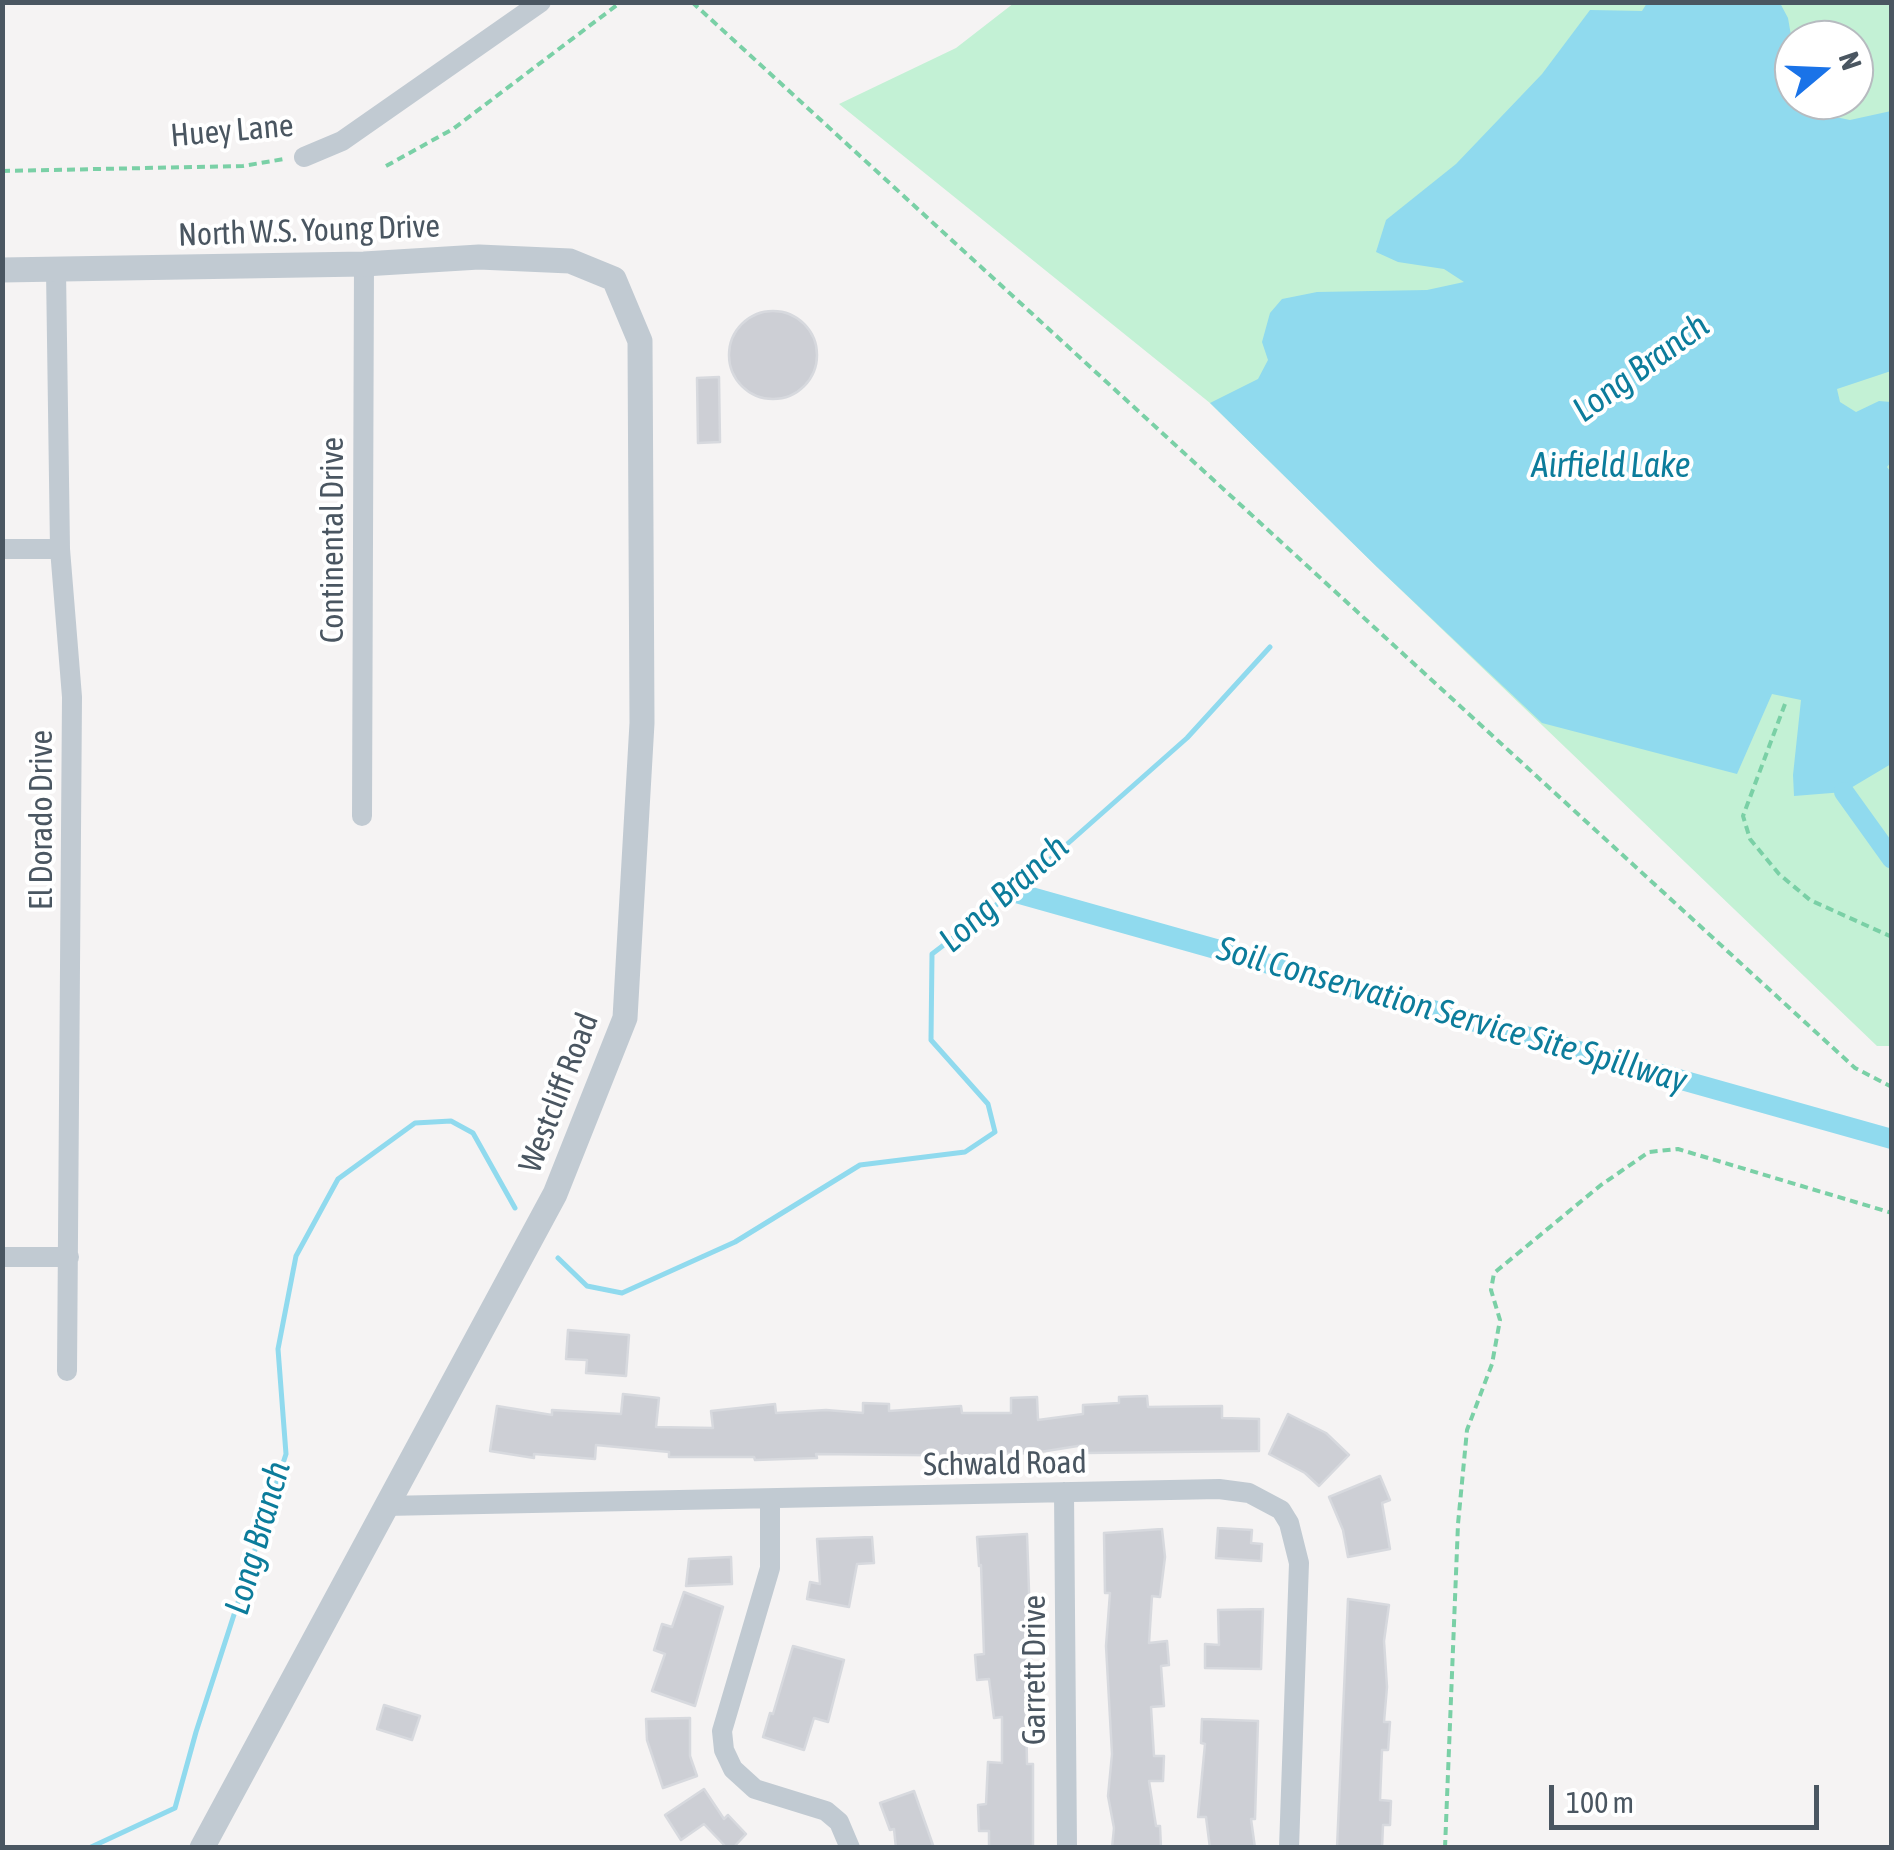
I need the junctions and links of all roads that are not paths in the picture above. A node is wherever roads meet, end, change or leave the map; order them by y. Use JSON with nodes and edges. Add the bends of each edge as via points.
{"nodes":[{"id":1,"x":541,"y":2,"type":"edge"},
{"id":2,"x":304,"y":156,"type":"road end"},
{"id":3,"x":364,"y":264,"type":"junction"},
{"id":4,"x":2,"y":270,"type":"edge"},
{"id":5,"x":56,"y":270,"type":"junction"},
{"id":6,"x":614,"y":279,"type":"joint"},
{"id":7,"x":2,"y":549,"type":"edge"},
{"id":8,"x":60,"y":549,"type":"junction"},
{"id":9,"x":362,"y":816,"type":"dead end"},
{"id":10,"x":2,"y":1257,"type":"edge"},
{"id":11,"x":70,"y":1257,"type":"junction"},
{"id":12,"x":67,"y":1370,"type":"dead end"},
{"id":13,"x":1064,"y":1492,"type":"junction"},
{"id":14,"x":770,"y":1499,"type":"junction"},
{"id":15,"x":385,"y":1506,"type":"junction"},
{"id":16,"x":202,"y":1848,"type":"edge"},
{"id":17,"x":850,"y":1848,"type":"edge"},
{"id":18,"x":1066,"y":1848,"type":"edge"},
{"id":19,"x":1289,"y":1848,"type":"edge"}],
"edges":[{"from":1,"to":2,"type":"street","name":"Huey Lane","via":[[342,141]]},
{"from":3,"to":5,"type":"street","name":"North W.S. Young Drive"},
{"from":3,"to":6,"type":"street","name":"North W.S. Young Drive","via":[[570,261]]},
{"from":3,"to":9,"type":"street","name":"Continental Drive"},
{"from":4,"to":5,"type":"street","name":"North W.S. Young Drive"},
{"from":5,"to":8,"type":"street","name":"El Dorado Drive"},
{"from":6,"to":15,"type":"street","name":"Westcliff Road","via":[[640,341],[642,723],[625,1018],[555,1194]]},
{"from":7,"to":8,"type":"street"},
{"from":8,"to":11,"type":"street","name":"El Dorado Drive","via":[[72,696]]},
{"from":10,"to":11,"type":"street"},
{"from":11,"to":12,"type":"street","name":"El Dorado Drive"},
{"from":13,"to":14,"type":"street","name":"Schwald Road"},
{"from":13,"to":18,"type":"street","name":"Garrett Drive"},
{"from":13,"to":19,"type":"street","name":"Schwald Road","via":[[1220,1489],[1264,1499],[1290,1523],[1299,1562]]},
{"from":14,"to":15,"type":"street","name":"Schwald Road"},
{"from":14,"to":17,"type":"street","via":[[770,1568],[722,1730],[724,1750],[732,1770],[755,1789],[826,1810]]},
{"from":15,"to":16,"type":"street","name":"Westcliff Road"}]}
